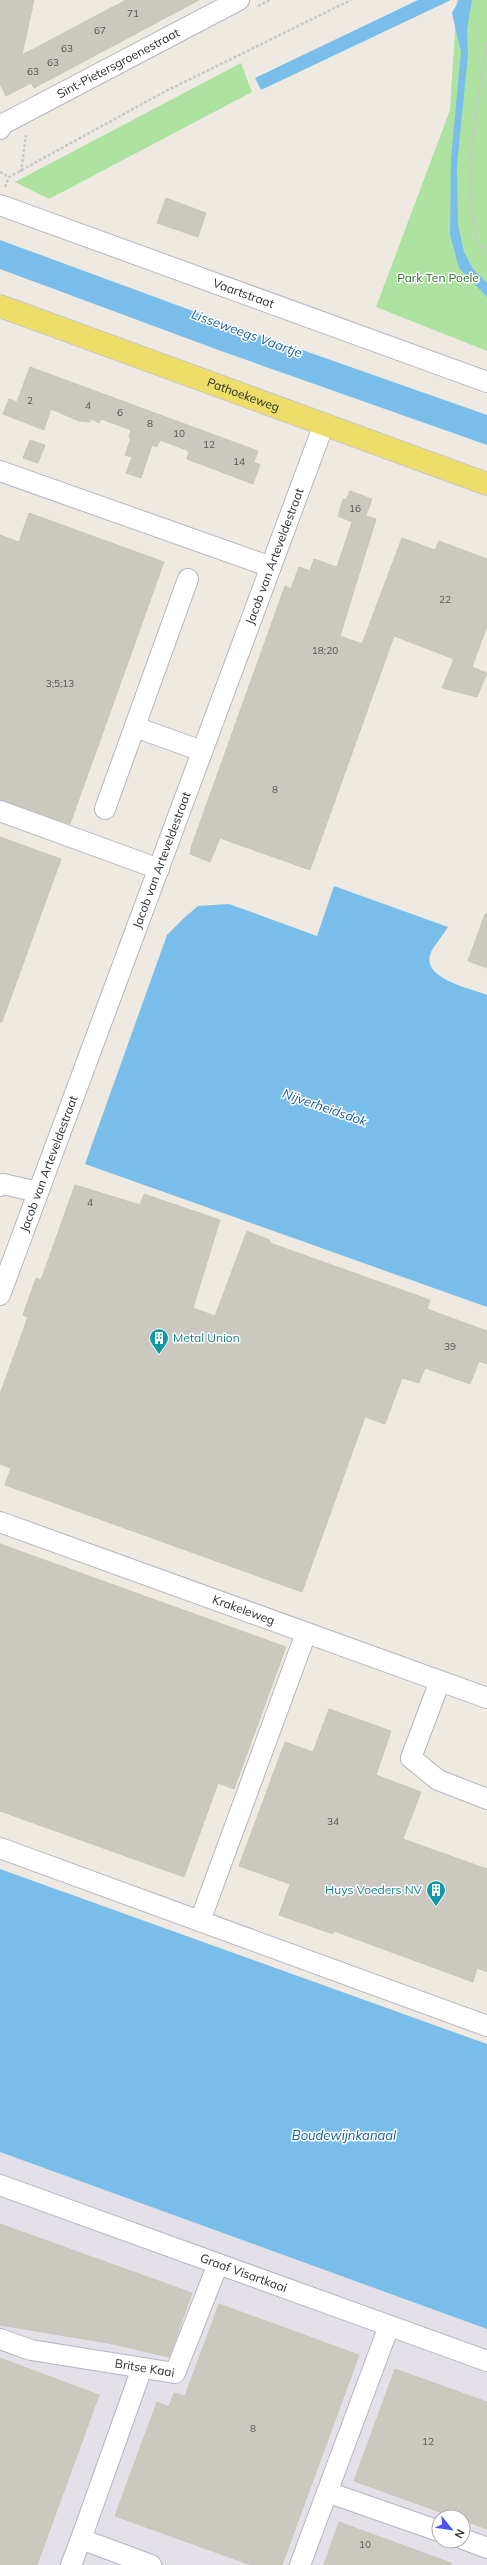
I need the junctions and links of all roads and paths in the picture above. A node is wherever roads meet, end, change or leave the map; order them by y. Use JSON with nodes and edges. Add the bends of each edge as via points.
{"nodes":[{"id":1,"x":239,"y":0,"type":"edge"},
{"id":2,"x":351,"y":0,"type":"edge"},
{"id":3,"x":487,"y":43,"type":"edge"},
{"id":4,"x":0,"y":129,"type":"edge"},
{"id":5,"x":0,"y":172,"type":"edge"},
{"id":6,"x":0,"y":204,"type":"edge"},
{"id":7,"x":487,"y":255,"type":"edge"},
{"id":8,"x":0,"y":306,"type":"edge"},
{"id":9,"x":487,"y":382,"type":"edge"},
{"id":10,"x":324,"y":424,"type":"junction"},
{"id":11,"x":0,"y":471,"type":"edge"},
{"id":12,"x":487,"y":484,"type":"edge"},
{"id":13,"x":271,"y":567,"type":"junction"},
{"id":14,"x":188,"y":579,"type":"dead end"},
{"id":15,"x":135,"y":727,"type":"junction"},
{"id":16,"x":202,"y":751,"type":"junction"},
{"id":17,"x":105,"y":809,"type":"dead end"},
{"id":18,"x":0,"y":811,"type":"edge"},
{"id":19,"x":159,"y":869,"type":"junction"},
{"id":20,"x":0,"y":1186,"type":"edge"},
{"id":21,"x":38,"y":1192,"type":"junction"},
{"id":22,"x":0,"y":1295,"type":"edge"},
{"id":23,"x":0,"y":1522,"type":"edge"},
{"id":24,"x":306,"y":1633,"type":"junction"},
{"id":25,"x":440,"y":1681,"type":"junction"},
{"id":26,"x":487,"y":1698,"type":"edge"},
{"id":27,"x":487,"y":1799,"type":"edge"},
{"id":28,"x":0,"y":1848,"type":"edge"},
{"id":29,"x":200,"y":1921,"type":"junction"},
{"id":30,"x":487,"y":2026,"type":"edge"},
{"id":31,"x":0,"y":2185,"type":"edge"},
{"id":32,"x":218,"y":2264,"type":"junction"},
{"id":33,"x":389,"y":2326,"type":"junction"},
{"id":34,"x":0,"y":2339,"type":"edge"},
{"id":35,"x":487,"y":2361,"type":"edge"},
{"id":36,"x":142,"y":2368,"type":"junction"},
{"id":37,"x":327,"y":2492,"type":"junction"},
{"id":38,"x":431,"y":2528,"type":"edge"},
{"id":39,"x":81,"y":2539,"type":"junction"},
{"id":40,"x":471,"y":2542,"type":"edge"},
{"id":41,"x":487,"y":2548,"type":"edge"},
{"id":42,"x":71,"y":2565,"type":"edge"},
{"id":43,"x":151,"y":2565,"type":"edge"},
{"id":44,"x":300,"y":2565,"type":"edge"}],
"edges":[{"from":1,"to":4,"type":"street","name":"Sint-Pietersgroenestraat","via":[[3,124]]},
{"from":2,"to":5,"type":"path","via":[[164,92],[9,177]]},
{"from":3,"to":7,"type":"path","via":[[470,186],[478,241]]},
{"from":6,"to":9,"type":"street","name":"Vaartstraat"},
{"from":8,"to":10,"type":"main road","name":"Pathoekeweg"},
{"from":10,"to":12,"type":"main road","name":"Pathoekeweg"},
{"from":10,"to":13,"type":"street","name":"Jacob van Arteveldestraat"},
{"from":11,"to":13,"type":"street"},
{"from":13,"to":16,"type":"street","name":"Jacob van Arteveldestraat"},
{"from":14,"to":15,"type":"street"},
{"from":15,"to":16,"type":"street"},
{"from":15,"to":17,"type":"street"},
{"from":16,"to":19,"type":"street","name":"Jacob van Arteveldestraat"},
{"from":18,"to":19,"type":"street"},
{"from":19,"to":21,"type":"street","name":"Jacob van Arteveldestraat"},
{"from":20,"to":21,"type":"street","via":[[3,1184]]},
{"from":21,"to":22,"type":"street","name":"Jacob van Arteveldestraat"},
{"from":23,"to":24,"type":"street","name":"Krakeleweg"},
{"from":24,"to":25,"type":"street","name":"Krakeleweg"},
{"from":24,"to":29,"type":"street"},
{"from":25,"to":26,"type":"street","name":"Krakeleweg"},
{"from":25,"to":27,"type":"street","via":[[412,1758],[438,1780]]},
{"from":28,"to":29,"type":"street"},
{"from":29,"to":30,"type":"street"},
{"from":31,"to":32,"type":"street","name":"Graaf Visartkaai"},
{"from":32,"to":33,"type":"street","name":"Graaf Visartkaai"},
{"from":32,"to":36,"type":"street","name":"Britse Kaai","via":[[175,2373]]},
{"from":33,"to":35,"type":"street","name":"Graaf Visartkaai"},
{"from":33,"to":37,"type":"street"},
{"from":34,"to":36,"type":"street","name":"Britse Kaai","via":[[31,2350]]},
{"from":36,"to":39,"type":"street"},
{"from":37,"to":38,"type":"street"},
{"from":37,"to":44,"type":"street"},
{"from":39,"to":42,"type":"street"},
{"from":39,"to":43,"type":"street"},
{"from":40,"to":41,"type":"street"}]}
